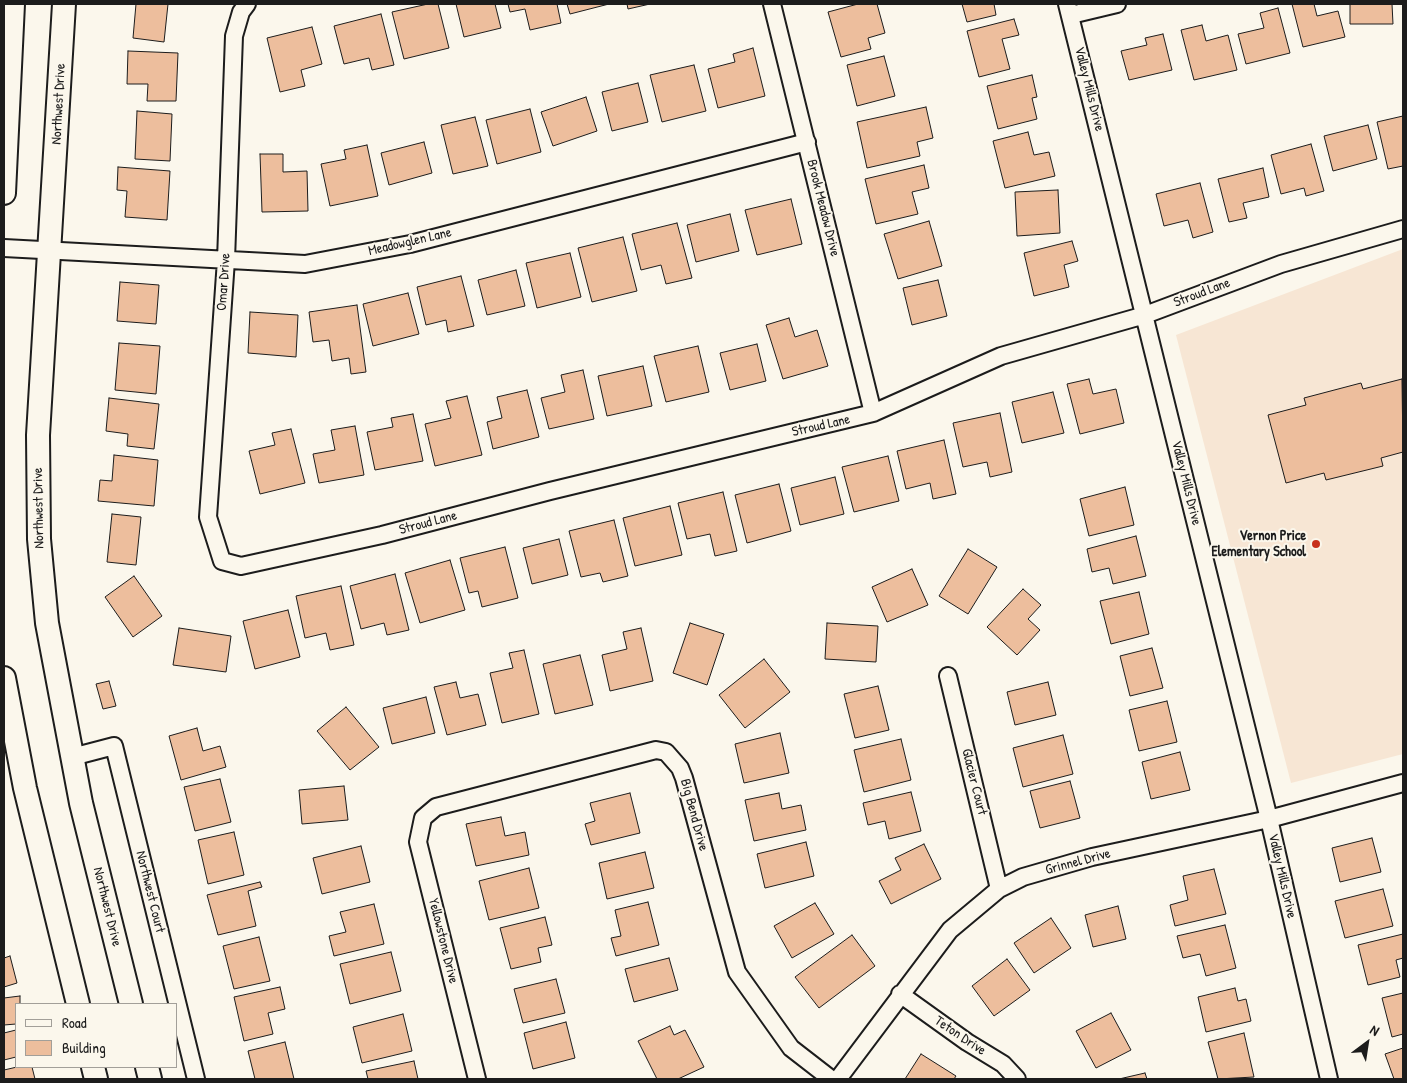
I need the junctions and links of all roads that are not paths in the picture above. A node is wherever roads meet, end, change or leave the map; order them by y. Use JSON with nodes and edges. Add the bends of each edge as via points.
{"nodes":[{"id":1,"x":13,"y":4,"type":"edge"},
{"id":2,"x":64,"y":4,"type":"edge"},
{"id":3,"x":247,"y":4,"type":"edge"},
{"id":4,"x":772,"y":4,"type":"edge"},
{"id":5,"x":1117,"y":4,"type":"edge"},
{"id":6,"x":1069,"y":9,"type":"edge"},
{"id":7,"x":807,"y":142,"type":"junction"},
{"id":8,"x":4,"y":192,"type":"edge"},
{"id":9,"x":1403,"y":229,"type":"edge"},
{"id":10,"x":4,"y":248,"type":"edge"},
{"id":11,"x":48,"y":251,"type":"junction"},
{"id":12,"x":226,"y":260,"type":"junction"},
{"id":13,"x":1145,"y":315,"type":"junction"},
{"id":14,"x":873,"y":413,"type":"junction"},
{"id":15,"x":222,"y":560,"type":"joint"},
{"id":16,"x":948,"y":676,"type":"dead end"},
{"id":17,"x":4,"y":678,"type":"edge"},
{"id":18,"x":72,"y":757,"type":"junction"},
{"id":19,"x":1403,"y":783,"type":"edge"},
{"id":20,"x":436,"y":807,"type":"joint"},
{"id":21,"x":1269,"y":819,"type":"junction"},
{"id":22,"x":999,"y":889,"type":"junction"},
{"id":23,"x":900,"y":994,"type":"junction"},
{"id":24,"x":78,"y":1003,"type":"edge"},
{"id":25,"x":132,"y":1003,"type":"edge"},
{"id":26,"x":177,"y":1003,"type":"edge"},
{"id":27,"x":178,"y":1006,"type":"edge"},
{"id":28,"x":196,"y":1079,"type":"edge"},
{"id":29,"x":478,"y":1079,"type":"edge"},
{"id":30,"x":831,"y":1079,"type":"edge"},
{"id":31,"x":838,"y":1079,"type":"edge"},
{"id":32,"x":1017,"y":1079,"type":"edge"},
{"id":33,"x":1329,"y":1079,"type":"edge"}],
"edges":[{"from":1,"to":8,"type":"main road"},
{"from":2,"to":11,"type":"main road","name":"Northwest Drive"},
{"from":3,"to":12,"type":"street","name":"Omar Drive","via":[[241,12],[234,36]]},
{"from":4,"to":7,"type":"street","name":"Brook Meadow Drive"},
{"from":5,"to":6,"type":"street"},
{"from":6,"to":13,"type":"street","name":"Valley Mills Drive"},
{"from":7,"to":12,"type":"street","name":"Meadowglen Lane","via":[[410,244],[305,264]]},
{"from":7,"to":14,"type":"street","name":"Brook Meadow Drive"},
{"from":9,"to":13,"type":"street","name":"Stroud Lane","via":[[1280,264]]},
{"from":10,"to":11,"type":"street","name":"Meadowglen Lane"},
{"from":11,"to":12,"type":"street","name":"Meadowglen Lane"},
{"from":11,"to":18,"type":"main road","name":"Northwest Drive","via":[[38,435],[38,539],[47,622]]},
{"from":12,"to":15,"type":"street","name":"Omar Drive","via":[[208,517]]},
{"from":13,"to":14,"type":"street","name":"Stroud Lane","via":[[1000,356]]},
{"from":13,"to":21,"type":"street","name":"Valley Mills Drive"},
{"from":14,"to":15,"type":"street","name":"Stroud Lane","via":[[382,535],[242,566]]},
{"from":16,"to":22,"type":"street","name":"Glacier Court"},
{"from":17,"to":24,"type":"main road","via":[[26,788]]},
{"from":18,"to":25,"type":"main road","name":"Northwest Drive"},
{"from":18,"to":26,"type":"street","name":"Northwest Court","via":[[114,746]]},
{"from":19,"to":21,"type":"street","name":"Grinnel Drive"},
{"from":20,"to":29,"type":"street","name":"Yellowstone Drive","via":[[424,818],[418,842]]},
{"from":20,"to":30,"type":"street","name":"Big Bend Drive","via":[[656,750],[666,752],[684,778],[737,972],[791,1048]]},
{"from":21,"to":22,"type":"street","name":"Grinnel Drive","via":[[1092,857],[1023,877]]},
{"from":21,"to":33,"type":"street","name":"Valley Mills Drive"},
{"from":22,"to":23,"type":"street","name":"Grinnel Drive","via":[[950,930]]},
{"from":23,"to":31,"type":"street","name":"Grinnel Drive"},
{"from":23,"to":32,"type":"street","name":"Teton Drive","via":[[1003,1064]]},
{"from":27,"to":28,"type":"street","name":"Northwest Court"}]}
